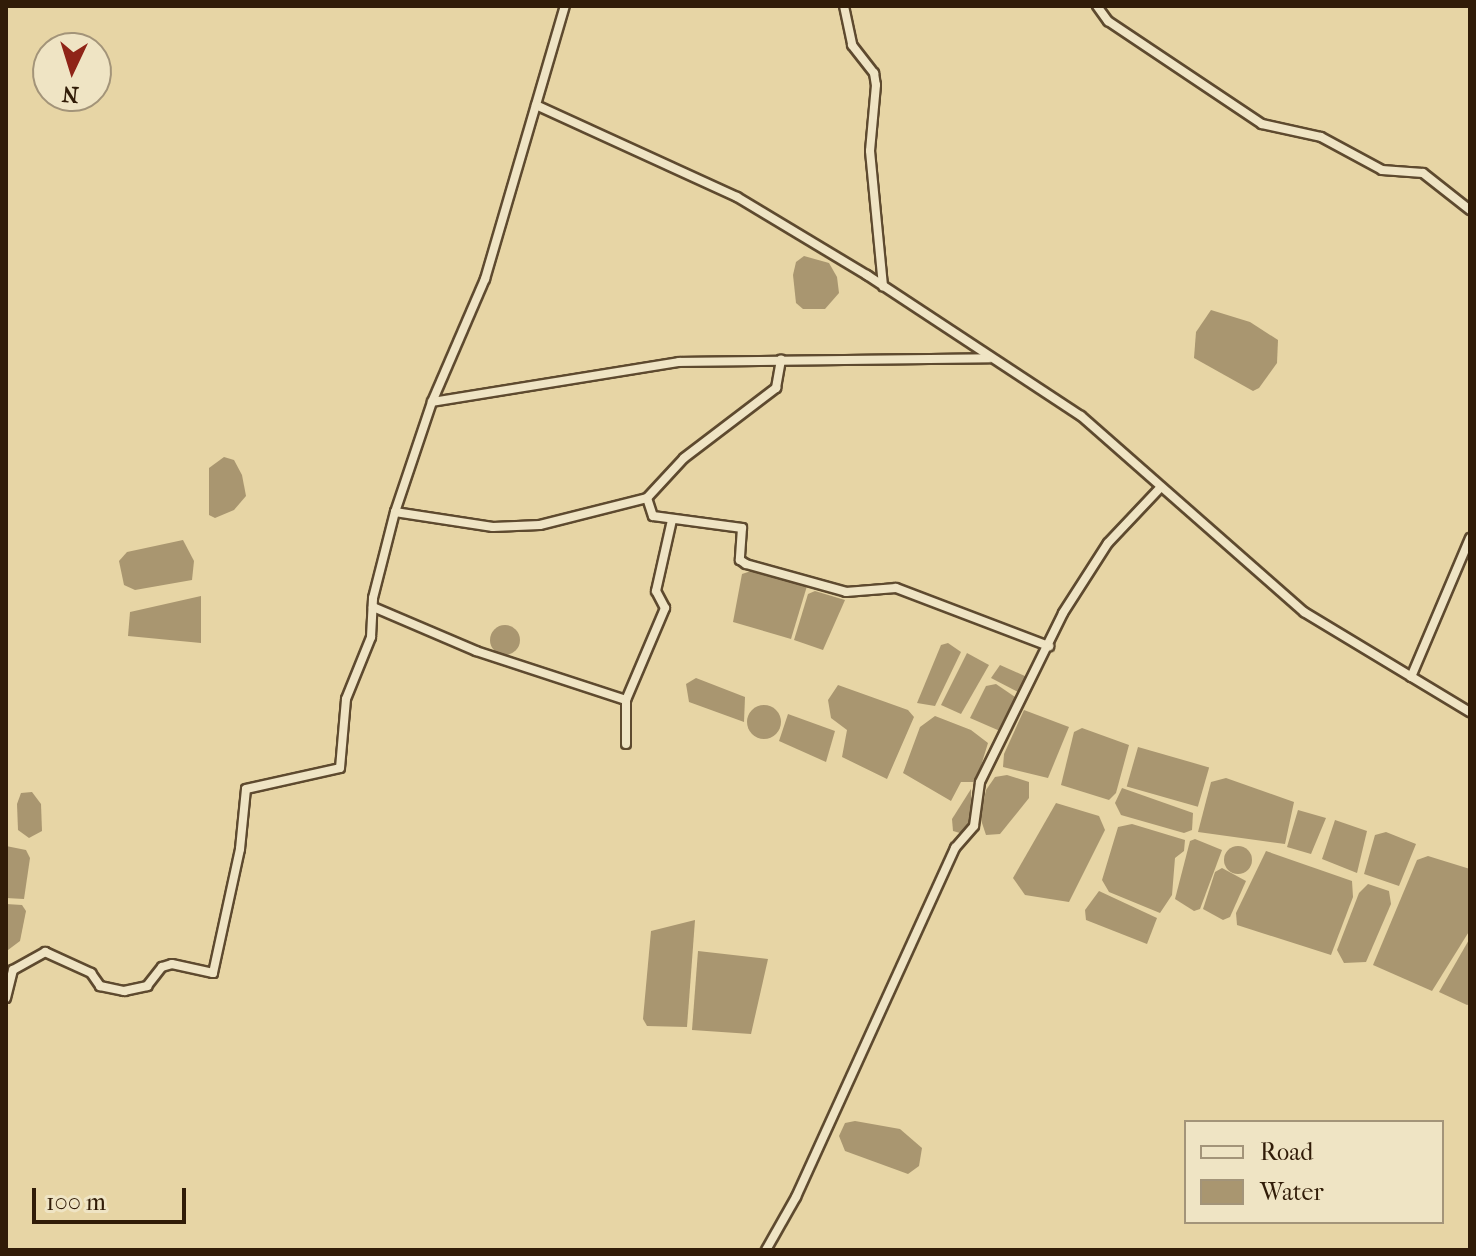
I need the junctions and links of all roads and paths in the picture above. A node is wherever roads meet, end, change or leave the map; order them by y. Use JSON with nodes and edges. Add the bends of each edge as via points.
{"nodes":[{"id":1,"x":565,"y":6,"type":"edge"},
{"id":2,"x":844,"y":6,"type":"edge"},
{"id":3,"x":1097,"y":6,"type":"edge"},
{"id":4,"x":536,"y":105,"type":"junction"},
{"id":5,"x":1470,"y":210,"type":"edge"},
{"id":6,"x":883,"y":286,"type":"junction"},
{"id":7,"x":990,"y":358,"type":"junction"},
{"id":8,"x":781,"y":359,"type":"junction"},
{"id":9,"x":432,"y":402,"type":"junction"},
{"id":10,"x":1160,"y":488,"type":"junction"},
{"id":11,"x":647,"y":498,"type":"junction"},
{"id":12,"x":395,"y":512,"type":"junction"},
{"id":13,"x":672,"y":520,"type":"junction"},
{"id":14,"x":1470,"y":538,"type":"edge"},
{"id":15,"x":373,"y":607,"type":"junction"},
{"id":16,"x":1049,"y":646,"type":"junction"},
{"id":17,"x":1411,"y":677,"type":"junction"},
{"id":18,"x":626,"y":700,"type":"junction"},
{"id":19,"x":1470,"y":712,"type":"edge"},
{"id":20,"x":626,"y":744,"type":"dead end"},
{"id":21,"x":6,"y":998,"type":"edge"},
{"id":22,"x":766,"y":1250,"type":"edge"}],
"edges":[{"from":1,"to":4,"type":"street"},
{"from":2,"to":6,"type":"street","via":[[852,45],[874,73],[876,85],[870,151]]},
{"from":3,"to":5,"type":"street","via":[[1108,21],[1262,124],[1321,137],[1382,170],[1423,173]]},
{"from":4,"to":6,"type":"street","via":[[737,197]]},
{"from":4,"to":9,"type":"street","via":[[485,279]]},
{"from":6,"to":7,"type":"street"},
{"from":7,"to":8,"type":"street"},
{"from":7,"to":10,"type":"street","via":[[1081,416]]},
{"from":8,"to":9,"type":"street","via":[[679,362]]},
{"from":8,"to":11,"type":"street","via":[[776,388],[684,458]]},
{"from":9,"to":12,"type":"street"},
{"from":10,"to":16,"type":"street","via":[[1108,543]]},
{"from":10,"to":17,"type":"street","via":[[1304,612]]},
{"from":11,"to":12,"type":"street","via":[[540,525],[493,527]]},
{"from":11,"to":13,"type":"street","via":[[653,516]]},
{"from":12,"to":15,"type":"street"},
{"from":13,"to":16,"type":"street","via":[[742,528],[740,560],[746,564],[846,592],[896,588]]},
{"from":13,"to":18,"type":"street","via":[[656,591],[665,608]]},
{"from":14,"to":17,"type":"street"},
{"from":15,"to":18,"type":"street","via":[[476,651]]},
{"from":15,"to":21,"type":"street","via":[[371,637],[346,699],[340,768],[246,789],[240,849],[213,973],[172,964],[162,967],[147,986],[124,991],[100,986],[91,973],[45,952],[13,970]]},
{"from":16,"to":22,"type":"street","via":[[980,782],[974,826],[955,848],[796,1197]]},
{"from":17,"to":19,"type":"street"},
{"from":18,"to":20,"type":"street"}]}
